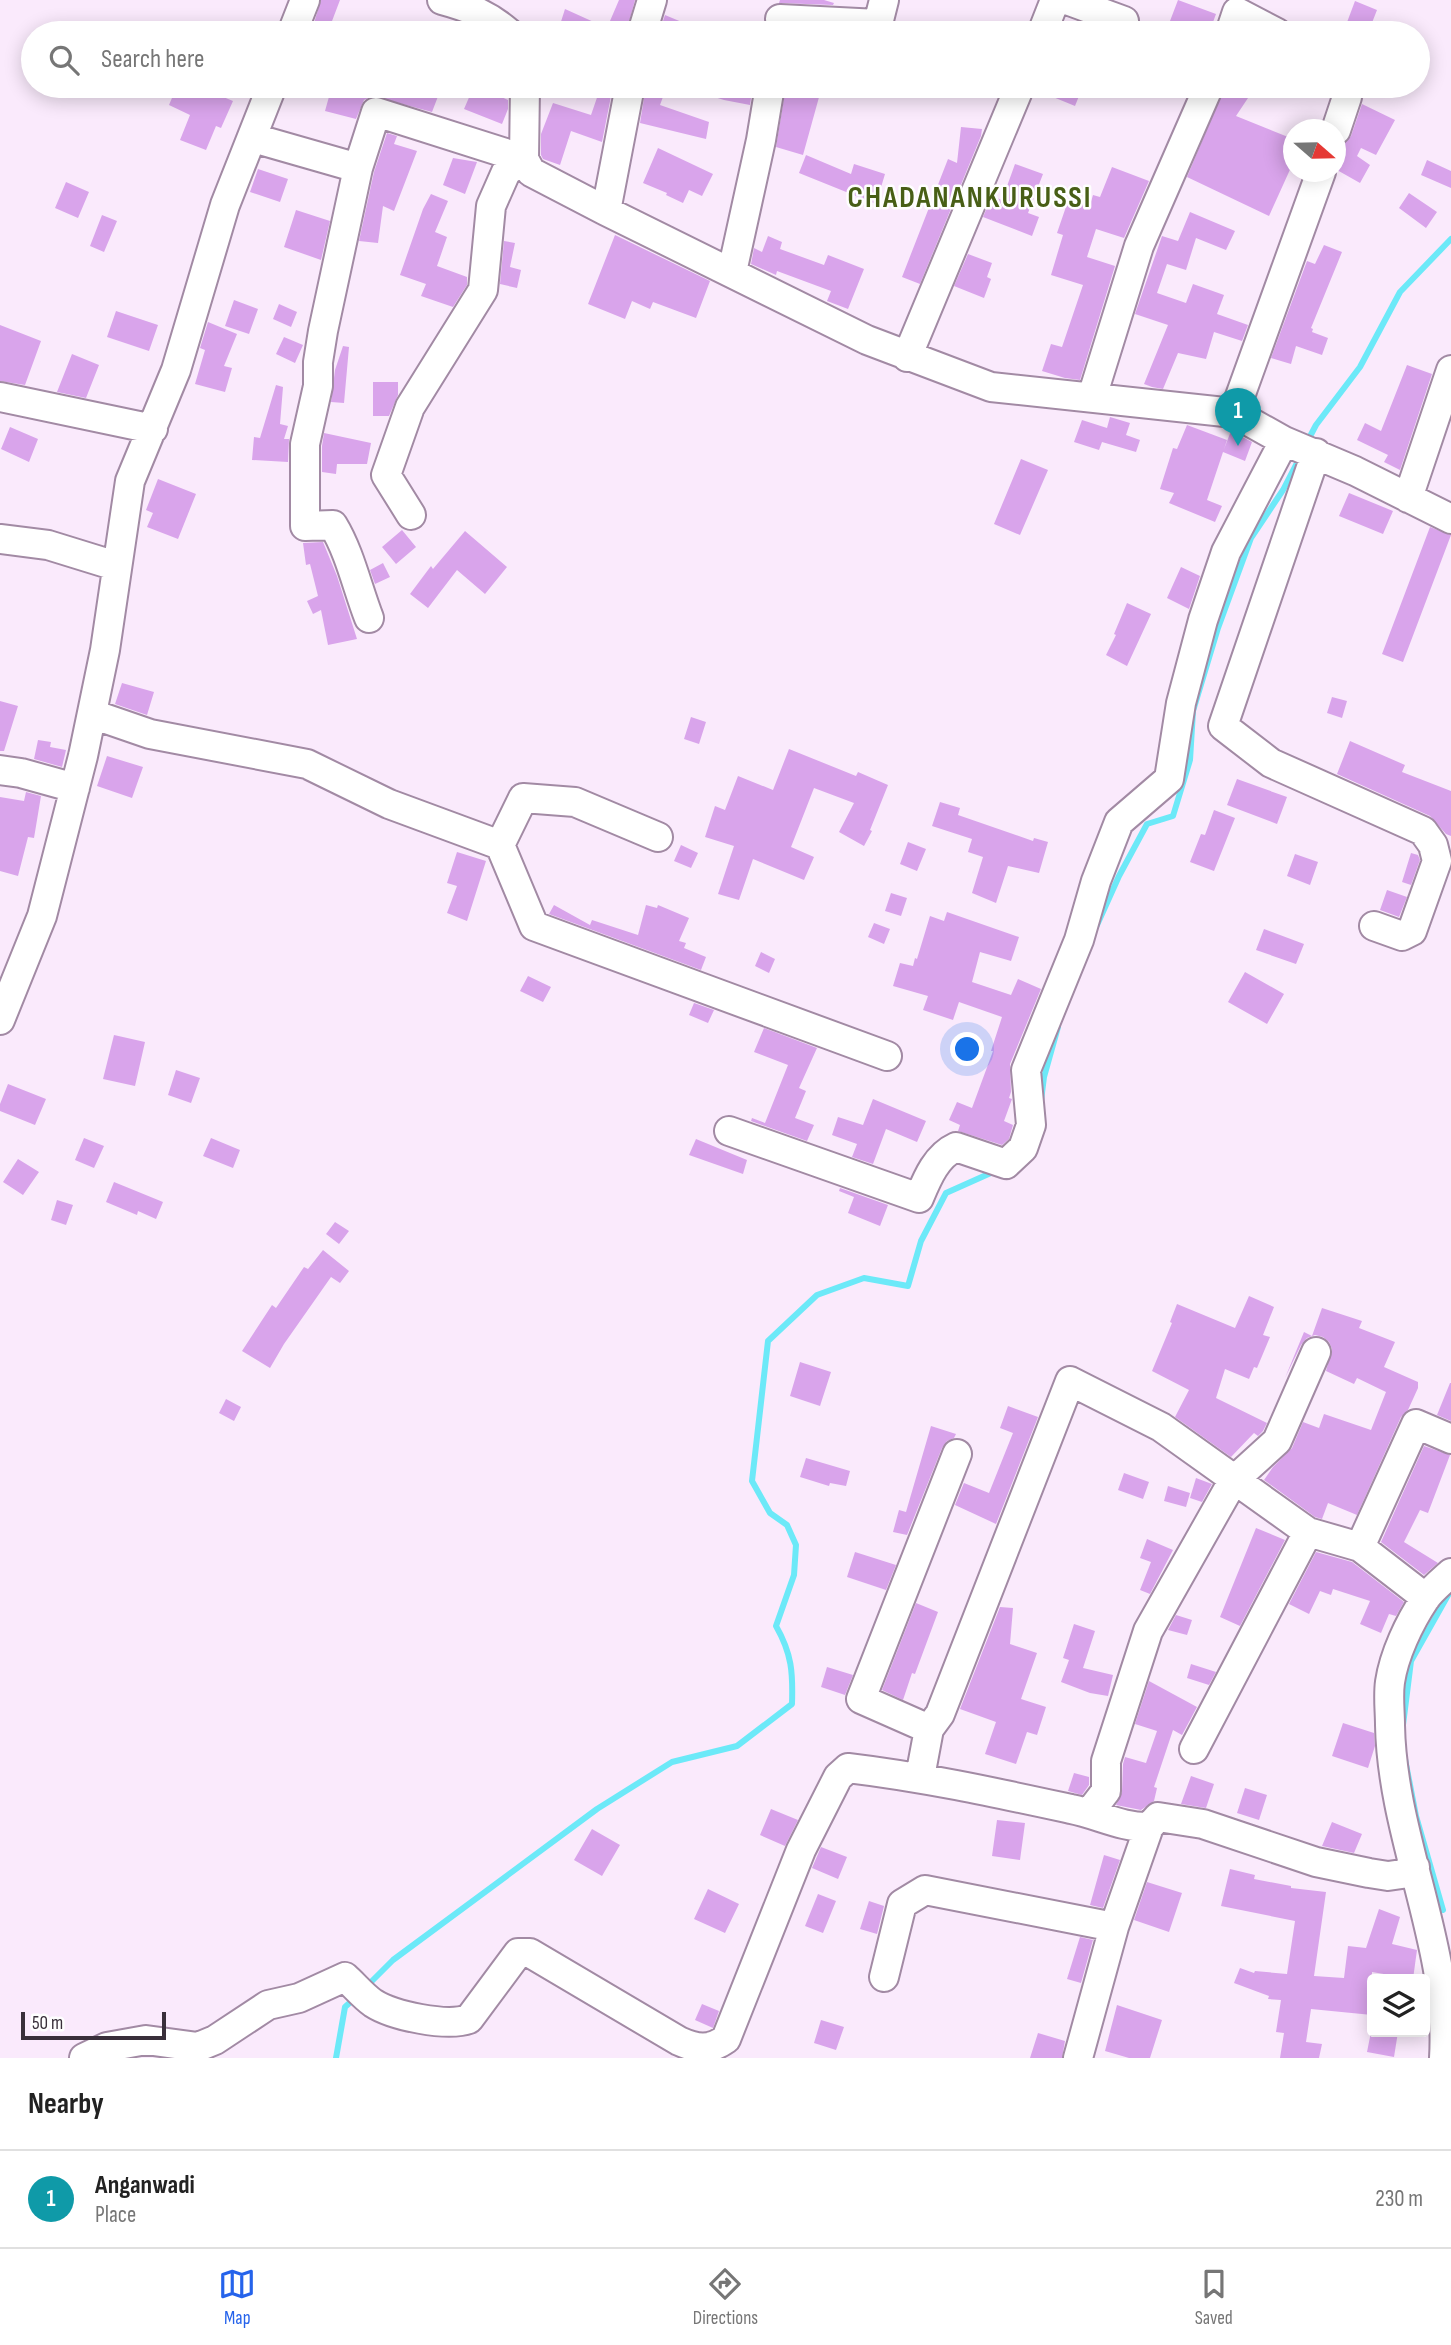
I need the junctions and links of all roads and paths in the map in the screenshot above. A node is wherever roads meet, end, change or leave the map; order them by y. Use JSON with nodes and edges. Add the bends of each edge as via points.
{"nodes":[{"id":1,"x":305,"y":0,"type":"edge"},
{"id":2,"x":442,"y":0,"type":"edge"},
{"id":3,"x":652,"y":0,"type":"edge"},
{"id":4,"x":884,"y":0,"type":"edge"},
{"id":5,"x":1055,"y":0,"type":"edge"},
{"id":6,"x":1067,"y":0,"type":"edge"},
{"id":7,"x":474,"y":4,"type":"edge"},
{"id":8,"x":1236,"y":10,"type":"edge"},
{"id":9,"x":781,"y":17,"type":"edge"},
{"id":10,"x":297,"y":21,"type":"edge"},
{"id":11,"x":496,"y":21,"type":"edge"},
{"id":12,"x":646,"y":21,"type":"edge"},
{"id":13,"x":836,"y":21,"type":"edge"},
{"id":14,"x":879,"y":21,"type":"edge"},
{"id":15,"x":1047,"y":21,"type":"edge"},
{"id":16,"x":1124,"y":21,"type":"dead end"},
{"id":17,"x":1256,"y":21,"type":"edge"},
{"id":18,"x":268,"y":98,"type":"edge"},
{"id":19,"x":525,"y":98,"type":"edge"},
{"id":20,"x":628,"y":98,"type":"edge"},
{"id":21,"x":768,"y":98,"type":"edge"},
{"id":22,"x":1015,"y":98,"type":"edge"},
{"id":23,"x":1204,"y":98,"type":"edge"},
{"id":24,"x":1347,"y":98,"type":"edge"},
{"id":25,"x":1339,"y":119,"type":"edge"},
{"id":26,"x":253,"y":138,"type":"junction"},
{"id":27,"x":524,"y":159,"type":"junction"},
{"id":28,"x":358,"y":167,"type":"junction"},
{"id":29,"x":1317,"y":182,"type":"edge"},
{"id":30,"x":606,"y":211,"type":"junction"},
{"id":31,"x":733,"y":272,"type":"junction"},
{"id":32,"x":907,"y":357,"type":"junction"},
{"id":33,"x":1451,"y":370,"type":"edge"},
{"id":34,"x":0,"y":397,"type":"edge"},
{"id":35,"x":1092,"y":397,"type":"junction"},
{"id":36,"x":1234,"y":413,"type":"junction"},
{"id":37,"x":153,"y":429,"type":"junction"},
{"id":38,"x":1299,"y":446,"type":"junction"},
{"id":39,"x":1408,"y":498,"type":"junction"},
{"id":40,"x":411,"y":515,"type":"dead end"},
{"id":41,"x":1451,"y":519,"type":"edge"},
{"id":42,"x":0,"y":539,"type":"edge"},
{"id":43,"x":116,"y":566,"type":"junction"},
{"id":44,"x":369,"y":618,"type":"dead end"},
{"id":45,"x":92,"y":714,"type":"junction"},
{"id":46,"x":0,"y":770,"type":"edge"},
{"id":47,"x":75,"y":788,"type":"junction"},
{"id":48,"x":658,"y":837,"type":"dead end"},
{"id":49,"x":500,"y":845,"type":"junction"},
{"id":50,"x":1374,"y":926,"type":"dead end"},
{"id":51,"x":0,"y":1020,"type":"edge"},
{"id":52,"x":887,"y":1056,"type":"dead end"},
{"id":53,"x":729,"y":1131,"type":"dead end"},
{"id":54,"x":1316,"y":1352,"type":"dead end"},
{"id":55,"x":1451,"y":1439,"type":"edge"},
{"id":56,"x":957,"y":1454,"type":"dead end"},
{"id":57,"x":1233,"y":1481,"type":"junction"},
{"id":58,"x":1308,"y":1532,"type":"junction"},
{"id":59,"x":1360,"y":1547,"type":"junction"},
{"id":60,"x":1451,"y":1573,"type":"edge"},
{"id":61,"x":1426,"y":1598,"type":"junction"},
{"id":62,"x":929,"y":1729,"type":"junction"},
{"id":63,"x":1194,"y":1749,"type":"dead end"},
{"id":64,"x":920,"y":1777,"type":"junction"},
{"id":65,"x":1088,"y":1812,"type":"junction"},
{"id":66,"x":1149,"y":1827,"type":"junction"},
{"id":67,"x":1415,"y":1867,"type":"junction"},
{"id":68,"x":1441,"y":1924,"type":"edge"},
{"id":69,"x":1114,"y":1927,"type":"junction"},
{"id":70,"x":884,"y":1977,"type":"dead end"},
{"id":71,"x":84,"y":2058,"type":"edge"},
{"id":72,"x":1078,"y":2058,"type":"edge"},
{"id":73,"x":1444,"y":2058,"type":"edge"}],
"edges":[{"from":1,"to":10,"type":"street"},
{"from":2,"to":7,"type":"street"},
{"from":3,"to":12,"type":"street"},
{"from":4,"to":14,"type":"street"},
{"from":5,"to":15,"type":"street"},
{"from":6,"to":16,"type":"street"},
{"from":7,"to":11,"type":"street"},
{"from":8,"to":17,"type":"street"},
{"from":9,"to":13,"type":"street"},
{"from":18,"to":26,"type":"street"},
{"from":19,"to":27,"type":"street"},
{"from":20,"to":30,"type":"street"},
{"from":21,"to":31,"type":"street"},
{"from":22,"to":32,"type":"street"},
{"from":23,"to":35,"type":"street","via":[[1139,246]]},
{"from":24,"to":25,"type":"street"},
{"from":26,"to":28,"type":"street"},
{"from":26,"to":37,"type":"street","via":[[225,205],[189,330]]},
{"from":27,"to":28,"type":"street","via":[[376,112]]},
{"from":27,"to":30,"type":"street","via":[[531,172]]},
{"from":27,"to":40,"type":"street","via":[[506,172],[491,206],[483,290],[410,407],[386,475]]},
{"from":28,"to":44,"type":"street","via":[[323,331],[318,386],[305,444],[304,526],[333,525],[345,545]]},
{"from":29,"to":36,"type":"street"},
{"from":30,"to":31,"type":"street"},
{"from":31,"to":32,"type":"street"},
{"from":32,"to":35,"type":"street","via":[[991,387]]},
{"from":33,"to":39,"type":"street"},
{"from":34,"to":37,"type":"street"},
{"from":35,"to":36,"type":"street"},
{"from":36,"to":38,"type":"street"},
{"from":37,"to":43,"type":"street","via":[[130,481]]},
{"from":38,"to":39,"type":"street"},
{"from":38,"to":50,"type":"street","via":[[1223,726],[1272,763],[1423,831],[1437,861],[1412,931],[1402,936]]},
{"from":38,"to":53,"type":"street","via":[[1226,552],[1181,703],[1169,779],[1119,822],[1079,940],[1026,1070],[1031,1125],[1023,1148],[1006,1164],[956,1147],[946,1152],[929,1175],[919,1198]]},
{"from":39,"to":41,"type":"street"},
{"from":42,"to":43,"type":"street","via":[[48,545]]},
{"from":43,"to":45,"type":"street"},
{"from":45,"to":47,"type":"street"},
{"from":45,"to":49,"type":"street","via":[[150,734],[307,764],[389,804]]},
{"from":46,"to":47,"type":"street"},
{"from":47,"to":51,"type":"street","via":[[42,916]]},
{"from":48,"to":49,"type":"street","via":[[575,802],[523,798]]},
{"from":49,"to":52,"type":"street","via":[[534,926]]},
{"from":54,"to":57,"type":"street","via":[[1277,1441]]},
{"from":55,"to":59,"type":"street","via":[[1416,1424]]},
{"from":56,"to":62,"type":"street","via":[[861,1699]]},
{"from":57,"to":58,"type":"street"},
{"from":57,"to":62,"type":"street","via":[[1161,1427],[1070,1381],[940,1714]]},
{"from":57,"to":65,"type":"street","via":[[1148,1631],[1106,1761],[1106,1791]]},
{"from":58,"to":59,"type":"street"},
{"from":58,"to":63,"type":"street"},
{"from":59,"to":61,"type":"street"},
{"from":60,"to":61,"type":"street"},
{"from":61,"to":67,"type":"street","via":[[1402,1643],[1390,1683],[1396,1793]]},
{"from":62,"to":64,"type":"street"},
{"from":64,"to":65,"type":"street"},
{"from":64,"to":71,"type":"street","via":[[848,1768],[838,1777],[801,1850],[726,2039],[707,2049],[679,2041],[530,1953],[517,1953],[469,2019],[457,2023],[428,2020],[375,2004],[345,1977],[299,1998],[268,2005],[198,2047],[146,2040],[107,2047]]},
{"from":65,"to":66,"type":"street","via":[[1135,1828]]},
{"from":66,"to":67,"type":"street","via":[[1158,1817],[1203,1824],[1369,1873],[1402,1874]]},
{"from":66,"to":69,"type":"street"},
{"from":67,"to":68,"type":"street"},
{"from":68,"to":73,"type":"street"},
{"from":69,"to":70,"type":"street","via":[[925,1889],[902,1904]]},
{"from":69,"to":72,"type":"street"}]}
